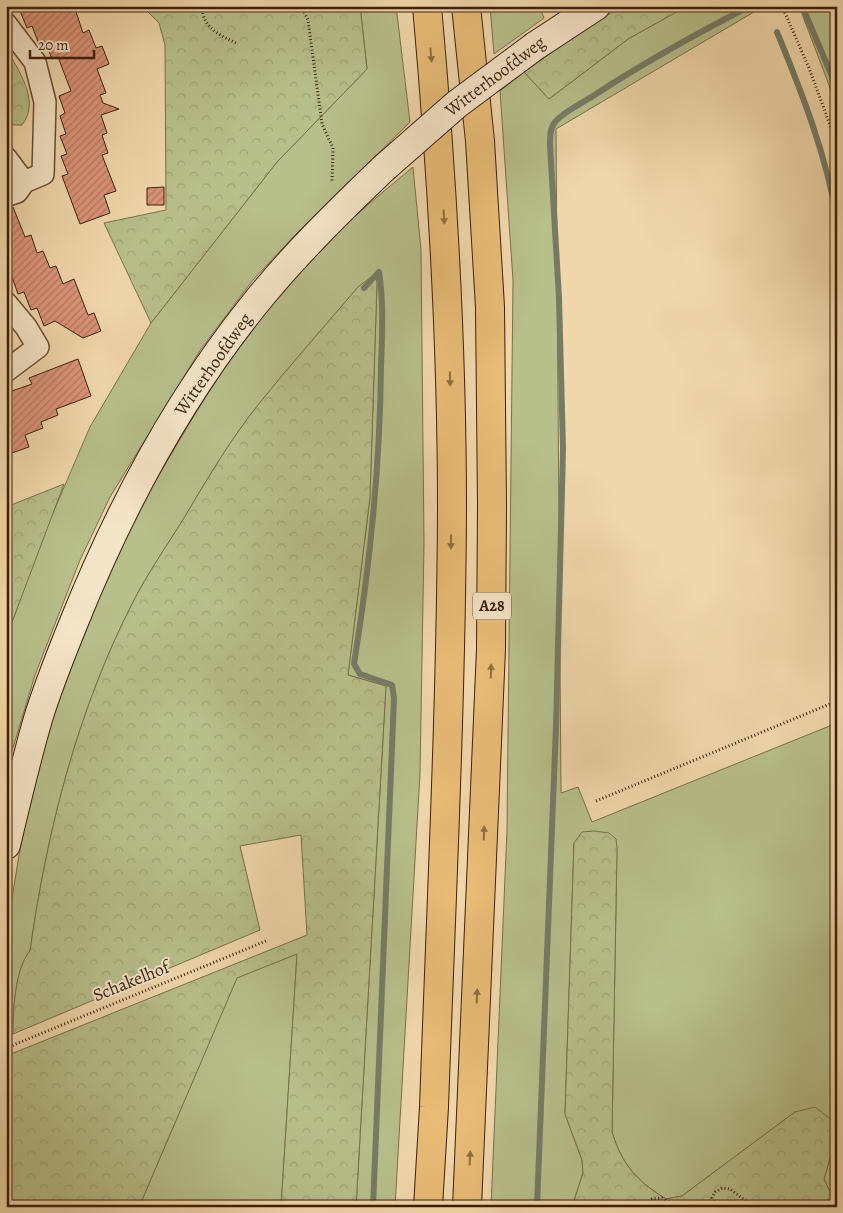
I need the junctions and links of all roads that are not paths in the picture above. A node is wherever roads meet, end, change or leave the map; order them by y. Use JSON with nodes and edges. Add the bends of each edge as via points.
{"nodes":[{"id":1,"x":426,"y":6,"type":"edge"},
{"id":2,"x":466,"y":6,"type":"edge"},
{"id":3,"x":596,"y":6,"type":"edge"},
{"id":4,"x":6,"y":24,"type":"edge"},
{"id":5,"x":6,"y":158,"type":"edge"},
{"id":6,"x":24,"y":182,"type":"junction"},
{"id":7,"x":6,"y":196,"type":"edge"},
{"id":8,"x":6,"y":303,"type":"edge"},
{"id":9,"x":6,"y":371,"type":"edge"},
{"id":10,"x":6,"y":845,"type":"edge"},
{"id":11,"x":428,"y":1207,"type":"edge"},
{"id":12,"x":467,"y":1207,"type":"edge"}],
"edges":[{"from":1,"to":11,"type":"highway","number":"A28","one_way":true,"via":[[440,154],[449,308],[452,509]]},
{"from":12,"to":2,"type":"highway","number":"A28","one_way":true,"via":[[491,649],[492,505],[490,307],[480,141]]},
{"from":3,"to":10,"type":"street","name":"Witterhoofdweg","bridge":true,"via":[[457,104],[384,168],[304,246],[252,307],[196,384],[152,458],[94,572],[39,717]]},
{"from":4,"to":6,"type":"street","via":[[35,62],[45,102],[43,174]]},
{"from":5,"to":6,"type":"street"},
{"from":6,"to":7,"type":"street","via":[[17,192]]},
{"from":8,"to":9,"type":"street","via":[[26,326],[38,348]]}]}
